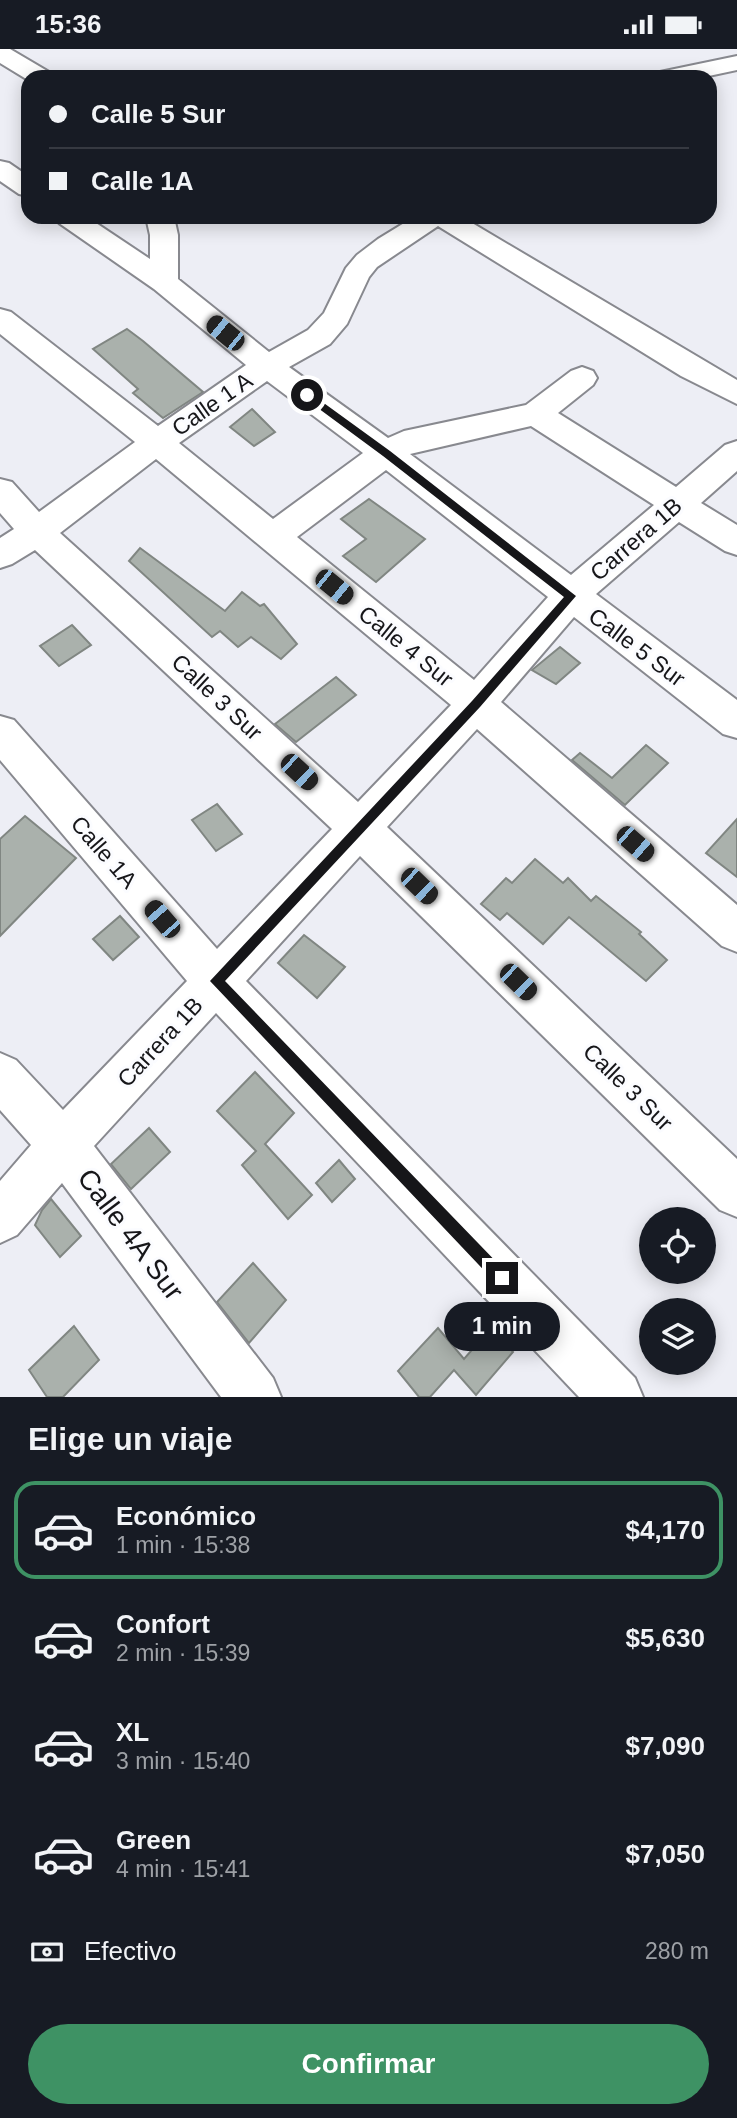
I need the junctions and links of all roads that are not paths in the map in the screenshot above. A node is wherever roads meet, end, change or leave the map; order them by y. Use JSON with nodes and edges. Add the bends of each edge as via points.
{"nodes":[{"id":1,"x":0,"y":53,"type":"edge"},
{"id":2,"x":737,"y":63,"type":"edge"},
{"id":3,"x":28,"y":70,"type":"edge"},
{"id":4,"x":703,"y":70,"type":"edge"},
{"id":5,"x":0,"y":169,"type":"edge"},
{"id":6,"x":21,"y":183,"type":"edge"},
{"id":7,"x":79,"y":224,"type":"edge"},
{"id":8,"x":162,"y":224,"type":"edge"},
{"id":9,"x":423,"y":224,"type":"edge"},
{"id":10,"x":453,"y":224,"type":"edge"},
{"id":11,"x":164,"y":282,"type":"junction"},
{"id":12,"x":0,"y":319,"type":"edge"},
{"id":13,"x":267,"y":366,"type":"junction"},
{"id":14,"x":582,"y":378,"type":"dead end"},
{"id":15,"x":737,"y":393,"type":"edge"},
{"id":16,"x":536,"y":414,"type":"junction"},
{"id":17,"x":157,"y":442,"type":"junction"},
{"id":18,"x":386,"y":453,"type":"junction"},
{"id":19,"x":737,"y":453,"type":"edge"},
{"id":20,"x":0,"y":491,"type":"edge"},
{"id":21,"x":676,"y":503,"type":"junction"},
{"id":22,"x":37,"y":532,"type":"junction"},
{"id":23,"x":272,"y":537,"type":"junction"},
{"id":24,"x":737,"y":542,"type":"edge"},
{"id":25,"x":0,"y":555,"type":"edge"},
{"id":26,"x":570,"y":596,"type":"junction"},
{"id":27,"x":476,"y":704,"type":"junction"},
{"id":28,"x":737,"y":722,"type":"edge"},
{"id":29,"x":0,"y":732,"type":"edge"},
{"id":30,"x":359,"y":828,"type":"junction"},
{"id":31,"x":737,"y":932,"type":"edge"},
{"id":32,"x":216,"y":981,"type":"junction"},
{"id":33,"x":0,"y":1076,"type":"edge"},
{"id":34,"x":63,"y":1145,"type":"junction"},
{"id":35,"x":737,"y":1193,"type":"edge"},
{"id":36,"x":0,"y":1218,"type":"edge"},
{"id":37,"x":254,"y":1397,"type":"edge"},
{"id":38,"x":616,"y":1397,"type":"edge"}],
"edges":[{"from":1,"to":3,"type":"street"},
{"from":2,"to":4,"type":"street"},
{"from":5,"to":6,"type":"street"},
{"from":7,"to":11,"type":"street","name":"Calle 5 Sur"},
{"from":8,"to":11,"type":"street"},
{"from":9,"to":13,"type":"street","name":"Calle 1 A","via":[[367,261],[326,332]]},
{"from":10,"to":15,"type":"street"},
{"from":11,"to":13,"type":"street","name":"Calle 5 Sur"},
{"from":12,"to":17,"type":"street","name":"Calle 4 Sur"},
{"from":13,"to":17,"type":"street","name":"Calle 1 A"},
{"from":13,"to":18,"type":"street","name":"Calle 5 Sur"},
{"from":14,"to":16,"type":"street"},
{"from":16,"to":18,"type":"street","via":[[425,437]]},
{"from":16,"to":21,"type":"street"},
{"from":17,"to":22,"type":"street"},
{"from":17,"to":23,"type":"street","name":"Calle 4 Sur"},
{"from":18,"to":23,"type":"street"},
{"from":18,"to":26,"type":"street","name":"Calle 5 Sur"},
{"from":19,"to":21,"type":"street","name":"Carrera 1B"},
{"from":20,"to":22,"type":"street","name":"Calle 3 Sur"},
{"from":21,"to":24,"type":"street"},
{"from":21,"to":26,"type":"street","name":"Carrera 1B"},
{"from":22,"to":25,"type":"street"},
{"from":22,"to":30,"type":"street","name":"Calle 3 Sur"},
{"from":23,"to":27,"type":"street","name":"Calle 4 Sur"},
{"from":26,"to":27,"type":"street","name":"Carrera 1B"},
{"from":26,"to":28,"type":"street","name":"Calle 5 Sur"},
{"from":27,"to":30,"type":"street","name":"Carrera 1B"},
{"from":27,"to":31,"type":"street","name":"Calle 4 Sur"},
{"from":29,"to":32,"type":"street","name":"Calle 1A"},
{"from":30,"to":32,"type":"street","name":"Carrera 1B"},
{"from":30,"to":35,"type":"street","name":"Calle 3 Sur"},
{"from":32,"to":34,"type":"street","name":"Carrera 1B"},
{"from":32,"to":38,"type":"street","name":"Calle 1A"},
{"from":33,"to":34,"type":"street","name":"Calle 4A Sur"},
{"from":34,"to":36,"type":"street","name":"Carrera 1B"},
{"from":34,"to":37,"type":"street","name":"Calle 4A Sur"}]}
